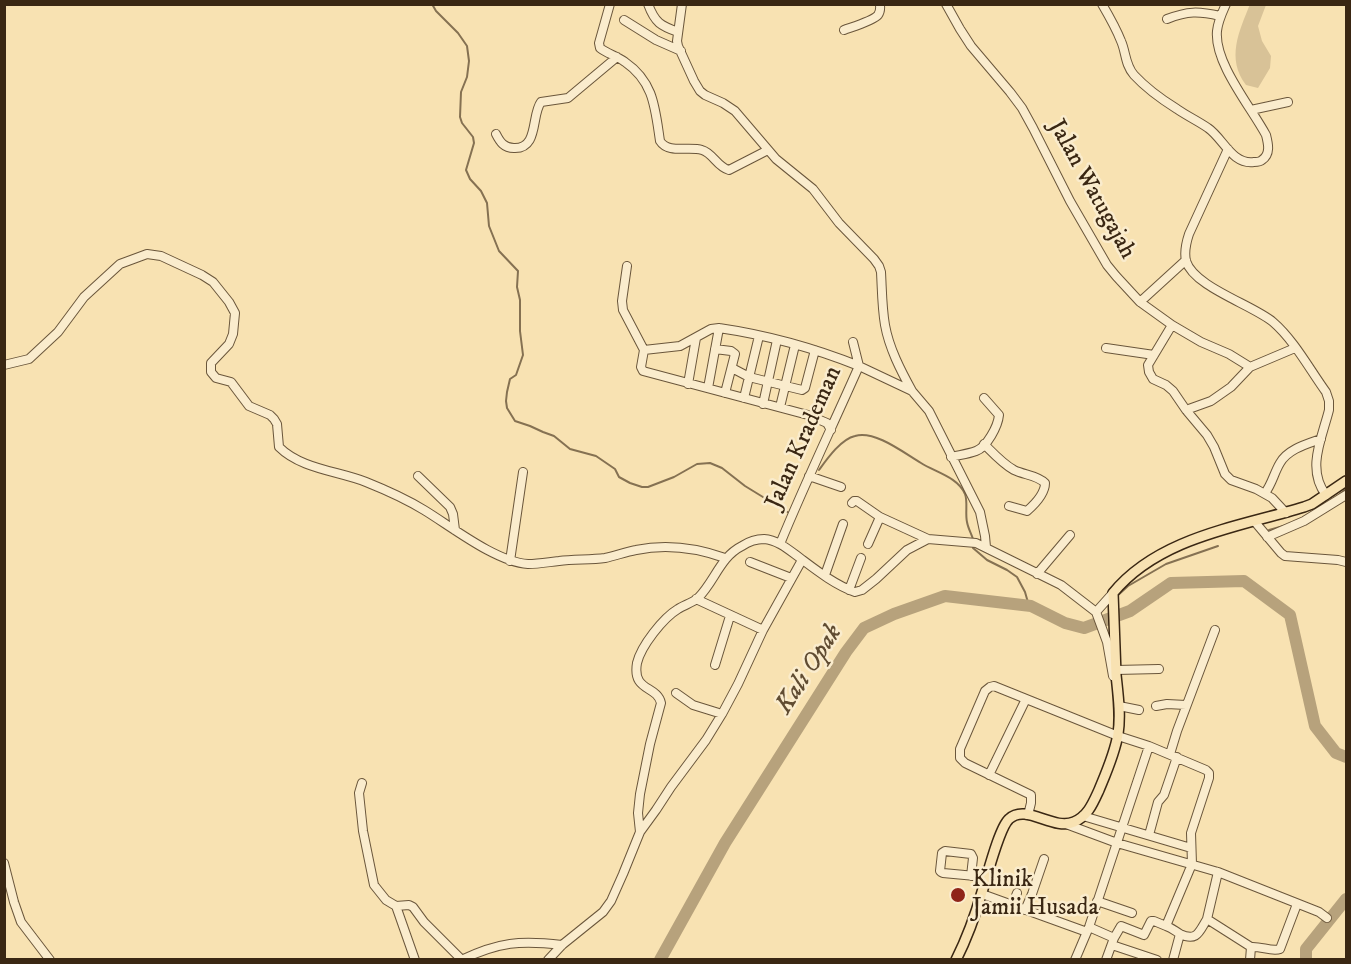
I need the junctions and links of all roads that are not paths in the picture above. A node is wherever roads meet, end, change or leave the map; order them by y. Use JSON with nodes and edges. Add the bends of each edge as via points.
{"nodes":[{"id":1,"x":610,"y":4,"type":"edge"},
{"id":2,"x":648,"y":4,"type":"edge"},
{"id":3,"x":682,"y":4,"type":"edge"},
{"id":4,"x":880,"y":4,"type":"edge"},
{"id":5,"x":946,"y":4,"type":"edge"},
{"id":6,"x":1102,"y":4,"type":"edge"},
{"id":7,"x":1226,"y":4,"type":"edge"},
{"id":8,"x":1220,"y":16,"type":"junction"},
{"id":9,"x":624,"y":20,"type":"dead end"},
{"id":10,"x":1167,"y":20,"type":"dead end"},
{"id":11,"x":844,"y":30,"type":"dead end"},
{"id":12,"x":678,"y":32,"type":"junction"},
{"id":13,"x":681,"y":51,"type":"junction"},
{"id":14,"x":617,"y":57,"type":"junction"},
{"id":15,"x":1288,"y":102,"type":"dead end"},
{"id":16,"x":1251,"y":110,"type":"junction"},
{"id":17,"x":496,"y":134,"type":"dead end"},
{"id":18,"x":1228,"y":149,"type":"junction"},
{"id":19,"x":768,"y":150,"type":"junction"},
{"id":20,"x":1186,"y":260,"type":"junction"},
{"id":21,"x":627,"y":266,"type":"dead end"},
{"id":22,"x":1140,"y":302,"type":"junction"},
{"id":23,"x":1172,"y":325,"type":"junction"},
{"id":24,"x":719,"y":328,"type":"junction"},
{"id":25,"x":759,"y":336,"type":"junction"},
{"id":26,"x":696,"y":338,"type":"junction"},
{"id":27,"x":777,"y":340,"type":"junction"},
{"id":28,"x":853,"y":342,"type":"dead end"},
{"id":29,"x":795,"y":345,"type":"junction"},
{"id":30,"x":1106,"y":348,"type":"dead end"},
{"id":31,"x":1294,"y":348,"type":"junction"},
{"id":32,"x":715,"y":349,"type":"junction"},
{"id":33,"x":644,"y":350,"type":"junction"},
{"id":34,"x":815,"y":350,"type":"junction"},
{"id":35,"x":1154,"y":355,"type":"junction"},
{"id":36,"x":4,"y":365,"type":"edge"},
{"id":37,"x":860,"y":366,"type":"junction"},
{"id":38,"x":1250,"y":367,"type":"junction"},
{"id":39,"x":732,"y":368,"type":"junction"},
{"id":40,"x":749,"y":377,"type":"junction"},
{"id":41,"x":768,"y":381,"type":"junction"},
{"id":42,"x":688,"y":384,"type":"junction"},
{"id":43,"x":785,"y":386,"type":"junction"},
{"id":44,"x":708,"y":388,"type":"junction"},
{"id":45,"x":912,"y":391,"type":"junction"},
{"id":46,"x":725,"y":393,"type":"junction"},
{"id":47,"x":744,"y":398,"type":"junction"},
{"id":48,"x":984,"y":398,"type":"dead end"},
{"id":49,"x":763,"y":404,"type":"junction"},
{"id":50,"x":780,"y":407,"type":"junction"},
{"id":51,"x":1186,"y":410,"type":"junction"},
{"id":52,"x":831,"y":430,"type":"junction"},
{"id":53,"x":1321,"y":439,"type":"junction"},
{"id":54,"x":984,"y":444,"type":"junction"},
{"id":55,"x":951,"y":457,"type":"junction"},
{"id":56,"x":523,"y":472,"type":"dead end"},
{"id":57,"x":418,"y":476,"type":"dead end"},
{"id":58,"x":808,"y":476,"type":"junction"},
{"id":59,"x":1346,"y":483,"type":"edge"},
{"id":60,"x":842,"y":487,"type":"dead end"},
{"id":61,"x":1265,"y":494,"type":"junction"},
{"id":62,"x":1326,"y":495,"type":"junction"},
{"id":63,"x":1347,"y":495,"type":"edge"},
{"id":64,"x":852,"y":503,"type":"dead end"},
{"id":65,"x":1009,"y":506,"type":"dead end"},
{"id":66,"x":1286,"y":513,"type":"junction"},
{"id":67,"x":880,"y":517,"type":"junction"},
{"id":68,"x":1254,"y":522,"type":"junction"},
{"id":69,"x":843,"y":524,"type":"dead end"},
{"id":70,"x":455,"y":530,"type":"junction"},
{"id":71,"x":1070,"y":535,"type":"dead end"},
{"id":72,"x":1267,"y":537,"type":"junction"},
{"id":73,"x":928,"y":539,"type":"junction"},
{"id":74,"x":780,"y":544,"type":"junction"},
{"id":75,"x":868,"y":544,"type":"dead end"},
{"id":76,"x":986,"y":547,"type":"junction"},
{"id":77,"x":725,"y":558,"type":"junction"},
{"id":78,"x":861,"y":558,"type":"dead end"},
{"id":79,"x":802,"y":560,"type":"junction"},
{"id":80,"x":510,"y":561,"type":"junction"},
{"id":81,"x":750,"y":562,"type":"dead end"},
{"id":82,"x":1347,"y":562,"type":"edge"},
{"id":83,"x":1037,"y":574,"type":"junction"},
{"id":84,"x":825,"y":575,"type":"junction"},
{"id":85,"x":791,"y":578,"type":"junction"},
{"id":86,"x":849,"y":590,"type":"junction"},
{"id":87,"x":1113,"y":598,"type":"junction"},
{"id":88,"x":696,"y":599,"type":"junction"},
{"id":89,"x":1097,"y":615,"type":"junction"},
{"id":90,"x":730,"y":616,"type":"junction"},
{"id":91,"x":763,"y":630,"type":"junction"},
{"id":92,"x":1215,"y":630,"type":"dead end"},
{"id":93,"x":1110,"y":641,"type":"junction"},
{"id":94,"x":715,"y":664,"type":"dead end"},
{"id":95,"x":1159,"y":669,"type":"dead end"},
{"id":96,"x":1116,"y":670,"type":"junction"},
{"id":97,"x":675,"y":693,"type":"dead end"},
{"id":98,"x":1026,"y":699,"type":"junction"},
{"id":99,"x":1118,"y":701,"type":"junction"},
{"id":100,"x":1186,"y":705,"type":"junction"},
{"id":101,"x":1156,"y":706,"type":"dead end"},
{"id":102,"x":1139,"y":710,"type":"dead end"},
{"id":103,"x":722,"y":714,"type":"junction"},
{"id":104,"x":1118,"y":736,"type":"junction"},
{"id":105,"x":1149,"y":746,"type":"junction"},
{"id":106,"x":1174,"y":756,"type":"junction"},
{"id":107,"x":989,"y":775,"type":"junction"},
{"id":108,"x":362,"y":783,"type":"dead end"},
{"id":109,"x":1028,"y":815,"type":"junction"},
{"id":110,"x":1083,"y":816,"type":"junction"},
{"id":111,"x":1066,"y":824,"type":"junction"},
{"id":112,"x":1122,"y":827,"type":"junction"},
{"id":113,"x":640,"y":832,"type":"junction"},
{"id":114,"x":1149,"y":835,"type":"junction"},
{"id":115,"x":1117,"y":843,"type":"junction"},
{"id":116,"x":1192,"y":857,"type":"junction"},
{"id":117,"x":1044,"y":859,"type":"dead end"},
{"id":118,"x":4,"y":863,"type":"edge"},
{"id":119,"x":1218,"y":872,"type":"junction"},
{"id":120,"x":971,"y":876,"type":"junction"},
{"id":121,"x":986,"y":878,"type":"junction"},
{"id":122,"x":1017,"y":893,"type":"dead end"},
{"id":123,"x":982,"y":894,"type":"junction"},
{"id":124,"x":1097,"y":901,"type":"junction"},
{"id":125,"x":1297,"y":904,"type":"junction"},
{"id":126,"x":396,"y":906,"type":"junction"},
{"id":127,"x":1012,"y":906,"type":"junction"},
{"id":128,"x":1025,"y":910,"type":"junction"},
{"id":129,"x":1132,"y":913,"type":"dead end"},
{"id":130,"x":1328,"y":918,"type":"dead end"},
{"id":131,"x":1207,"y":919,"type":"junction"},
{"id":132,"x":1166,"y":926,"type":"junction"},
{"id":133,"x":1088,"y":930,"type":"junction"},
{"id":134,"x":1179,"y":934,"type":"junction"},
{"id":135,"x":1113,"y":941,"type":"junction"},
{"id":136,"x":562,"y":945,"type":"junction"},
{"id":137,"x":1251,"y":947,"type":"junction"},
{"id":138,"x":461,"y":959,"type":"edge"},
{"id":139,"x":50,"y":960,"type":"edge"},
{"id":140,"x":415,"y":960,"type":"edge"},
{"id":141,"x":548,"y":960,"type":"edge"},
{"id":142,"x":956,"y":960,"type":"edge"},
{"id":143,"x":1075,"y":960,"type":"edge"},
{"id":144,"x":1106,"y":960,"type":"edge"},
{"id":145,"x":1157,"y":960,"type":"edge"},
{"id":146,"x":1173,"y":960,"type":"edge"},
{"id":147,"x":1250,"y":960,"type":"edge"}],
"edges":[{"from":1,"to":14,"type":"street","via":[[599,46]]},
{"from":2,"to":12,"type":"street","via":[[657,22]]},
{"from":3,"to":12,"type":"street"},
{"from":4,"to":11,"type":"street","via":[[879,14],[874,18]]},
{"from":5,"to":22,"type":"street","name":"Jalan Watugajah","via":[[971,46],[1022,108],[1095,245]]},
{"from":6,"to":18,"type":"street","via":[[1118,33],[1132,73],[1157,96],[1215,133]]},
{"from":7,"to":8,"type":"street"},
{"from":8,"to":10,"type":"street","via":[[1193,12]]},
{"from":8,"to":16,"type":"street","via":[[1217,42],[1222,58]]},
{"from":9,"to":13,"type":"street"},
{"from":12,"to":13,"type":"street"},
{"from":13,"to":19,"type":"street","via":[[700,91],[735,111]]},
{"from":14,"to":17,"type":"street","via":[[568,98],[538,104],[533,133],[526,144],[518,148],[505,146]]},
{"from":14,"to":19,"type":"street","via":[[646,83],[654,102],[660,141],[666,147],[700,149],[729,170]]},
{"from":15,"to":16,"type":"street"},
{"from":16,"to":18,"type":"street","via":[[1266,135],[1266,155],[1248,163]]},
{"from":18,"to":20,"type":"street","via":[[1189,234]]},
{"from":19,"to":45,"type":"street","via":[[813,189],[879,266],[889,340]]},
{"from":20,"to":22,"type":"street"},
{"from":20,"to":31,"type":"street","via":[[1192,271],[1209,285],[1271,321]]},
{"from":21,"to":33,"type":"street","via":[[622,307]]},
{"from":22,"to":23,"type":"street","name":"Jalan Watugajah"},
{"from":23,"to":35,"type":"street"},
{"from":23,"to":38,"type":"street","name":"Jalan Watugajah"},
{"from":24,"to":25,"type":"street"},
{"from":24,"to":26,"type":"street"},
{"from":24,"to":32,"type":"street"},
{"from":25,"to":27,"type":"street"},
{"from":25,"to":40,"type":"street"},
{"from":26,"to":33,"type":"street","via":[[680,346]]},
{"from":26,"to":42,"type":"street"},
{"from":27,"to":29,"type":"street"},
{"from":27,"to":41,"type":"street"},
{"from":28,"to":37,"type":"street"},
{"from":29,"to":34,"type":"street"},
{"from":29,"to":43,"type":"street"},
{"from":30,"to":35,"type":"street"},
{"from":31,"to":38,"type":"street"},
{"from":31,"to":53,"type":"street","via":[[1329,401]]},
{"from":32,"to":39,"type":"street","via":[[734,352]]},
{"from":32,"to":44,"type":"street"},
{"from":33,"to":42,"type":"street","via":[[643,371]]},
{"from":34,"to":37,"type":"street"},
{"from":34,"to":43,"type":"street","via":[[805,388]]},
{"from":35,"to":51,"type":"street","via":[[1148,364],[1153,379],[1173,391]]},
{"from":36,"to":70,"type":"street","via":[[29,359],[42,348],[84,297],[120,264],[147,255],[161,256],[213,282],[229,302],[235,313],[233,334],[211,363],[211,372],[216,378],[231,382],[249,406],[274,419],[279,447],[287,456],[366,482],[421,508]]},
{"from":37,"to":45,"type":"street","name":"Jalan Krademan"},
{"from":37,"to":52,"type":"street","name":"Jalan Krademan"},
{"from":38,"to":51,"type":"street","via":[[1231,387]]},
{"from":39,"to":40,"type":"street"},
{"from":39,"to":46,"type":"street"},
{"from":40,"to":41,"type":"street"},
{"from":40,"to":47,"type":"street"},
{"from":41,"to":43,"type":"street"},
{"from":41,"to":49,"type":"street"},
{"from":42,"to":44,"type":"street"},
{"from":43,"to":50,"type":"street"},
{"from":44,"to":46,"type":"street"},
{"from":45,"to":55,"type":"street","name":"Jalan Krademan","via":[[929,411]]},
{"from":46,"to":47,"type":"street"},
{"from":47,"to":49,"type":"street"},
{"from":48,"to":54,"type":"street","via":[[999,415],[999,422]]},
{"from":49,"to":50,"type":"street"},
{"from":50,"to":52,"type":"street","via":[[827,423]]},
{"from":51,"to":61,"type":"street","via":[[1207,435],[1225,474]]},
{"from":52,"to":58,"type":"street","name":"Jalan Krademan"},
{"from":53,"to":61,"type":"street","via":[[1287,454]]},
{"from":53,"to":62,"type":"street","via":[[1316,477]]},
{"from":54,"to":55,"type":"street","via":[[977,451]]},
{"from":54,"to":65,"type":"street","via":[[1010,467],[1045,483],[1039,498],[1027,511]]},
{"from":55,"to":76,"type":"street","name":"Jalan Krademan","via":[[980,512]]},
{"from":56,"to":80,"type":"street"},
{"from":57,"to":70,"type":"street","via":[[450,507]]},
{"from":58,"to":60,"type":"street"},
{"from":58,"to":74,"type":"street","name":"Jalan Krademan"},
{"from":59,"to":62,"type":"main road"},
{"from":61,"to":66,"type":"street"},
{"from":62,"to":66,"type":"main road"},
{"from":63,"to":72,"type":"street","via":[[1305,521]]},
{"from":64,"to":67,"type":"street","via":[[857,501]]},
{"from":66,"to":68,"type":"main road"},
{"from":67,"to":73,"type":"street"},
{"from":67,"to":75,"type":"street"},
{"from":68,"to":72,"type":"street"},
{"from":68,"to":87,"type":"main road","via":[[1197,539],[1161,555],[1126,577]]},
{"from":69,"to":84,"type":"street"},
{"from":70,"to":80,"type":"street"},
{"from":71,"to":83,"type":"street"},
{"from":72,"to":82,"type":"street","via":[[1285,556]]},
{"from":73,"to":76,"type":"street"},
{"from":73,"to":86,"type":"street","via":[[907,550],[862,590]]},
{"from":74,"to":77,"type":"street","via":[[764,539],[749,542]]},
{"from":74,"to":79,"type":"street"},
{"from":76,"to":83,"type":"street"},
{"from":77,"to":80,"type":"street","via":[[673,547],[539,564]]},
{"from":77,"to":88,"type":"street"},
{"from":78,"to":86,"type":"street"},
{"from":79,"to":84,"type":"street"},
{"from":79,"to":85,"type":"street"},
{"from":81,"to":85,"type":"street"},
{"from":83,"to":89,"type":"street","via":[[1061,585]]},
{"from":84,"to":86,"type":"street"},
{"from":85,"to":91,"type":"street"},
{"from":87,"to":89,"type":"street"},
{"from":87,"to":93,"type":"main road"},
{"from":88,"to":90,"type":"street"},
{"from":88,"to":113,"type":"street","via":[[661,622],[637,664],[640,683],[657,694],[661,703],[640,794]]},
{"from":89,"to":93,"type":"street"},
{"from":90,"to":91,"type":"street"},
{"from":90,"to":94,"type":"street"},
{"from":91,"to":103,"type":"street"},
{"from":92,"to":100,"type":"street"},
{"from":93,"to":96,"type":"main road"},
{"from":93,"to":99,"type":"street"},
{"from":95,"to":96,"type":"street"},
{"from":96,"to":99,"type":"main road"},
{"from":97,"to":103,"type":"street","via":[[693,705]]},
{"from":98,"to":104,"type":"street"},
{"from":98,"to":107,"type":"street"},
{"from":98,"to":107,"type":"street","via":[[994,686],[985,691],[959,752],[965,764]]},
{"from":99,"to":102,"type":"street"},
{"from":99,"to":104,"type":"main road"},
{"from":100,"to":101,"type":"street"},
{"from":100,"to":106,"type":"street","via":[[1176,731]]},
{"from":103,"to":113,"type":"street"},
{"from":104,"to":105,"type":"street"},
{"from":104,"to":110,"type":"main road","via":[[1095,799]]},
{"from":105,"to":106,"type":"street"},
{"from":105,"to":112,"type":"street"},
{"from":106,"to":114,"type":"street"},
{"from":106,"to":116,"type":"street","via":[[1209,775],[1191,833]]},
{"from":107,"to":109,"type":"street","via":[[1031,795]]},
{"from":108,"to":126,"type":"street","via":[[359,793],[363,831],[375,885]]},
{"from":109,"to":111,"type":"main road"},
{"from":109,"to":121,"type":"main road","via":[[1017,815],[1005,824]]},
{"from":110,"to":111,"type":"main road"},
{"from":110,"to":112,"type":"street"},
{"from":111,"to":115,"type":"street"},
{"from":112,"to":114,"type":"street"},
{"from":112,"to":115,"type":"street"},
{"from":113,"to":136,"type":"street","via":[[607,907]]},
{"from":114,"to":116,"type":"street"},
{"from":115,"to":116,"type":"street"},
{"from":115,"to":124,"type":"street"},
{"from":116,"to":119,"type":"street"},
{"from":116,"to":132,"type":"street"},
{"from":117,"to":128,"type":"street"},
{"from":118,"to":139,"type":"street","via":[[21,922]]},
{"from":119,"to":125,"type":"street"},
{"from":119,"to":131,"type":"street"},
{"from":120,"to":120,"type":"street","via":[[941,872],[942,853],[971,854]]},
{"from":120,"to":121,"type":"street"},
{"from":121,"to":123,"type":"main road"},
{"from":122,"to":127,"type":"street"},
{"from":123,"to":127,"type":"street"},
{"from":123,"to":142,"type":"main road"},
{"from":124,"to":129,"type":"street"},
{"from":124,"to":133,"type":"street"},
{"from":125,"to":130,"type":"street"},
{"from":125,"to":137,"type":"street","via":[[1280,949]]},
{"from":126,"to":138,"type":"street","via":[[413,907]]},
{"from":126,"to":140,"type":"street"},
{"from":127,"to":128,"type":"street"},
{"from":128,"to":133,"type":"street"},
{"from":131,"to":134,"type":"street","via":[[1197,935]]},
{"from":131,"to":137,"type":"street"},
{"from":132,"to":134,"type":"street"},
{"from":132,"to":135,"type":"street","via":[[1151,921],[1144,935],[1121,926]]},
{"from":133,"to":135,"type":"street"},
{"from":133,"to":143,"type":"street"},
{"from":134,"to":146,"type":"street"},
{"from":135,"to":144,"type":"street"},
{"from":135,"to":145,"type":"street"},
{"from":136,"to":138,"type":"street","via":[[498,945]]},
{"from":136,"to":141,"type":"street"},
{"from":137,"to":147,"type":"street"}]}
